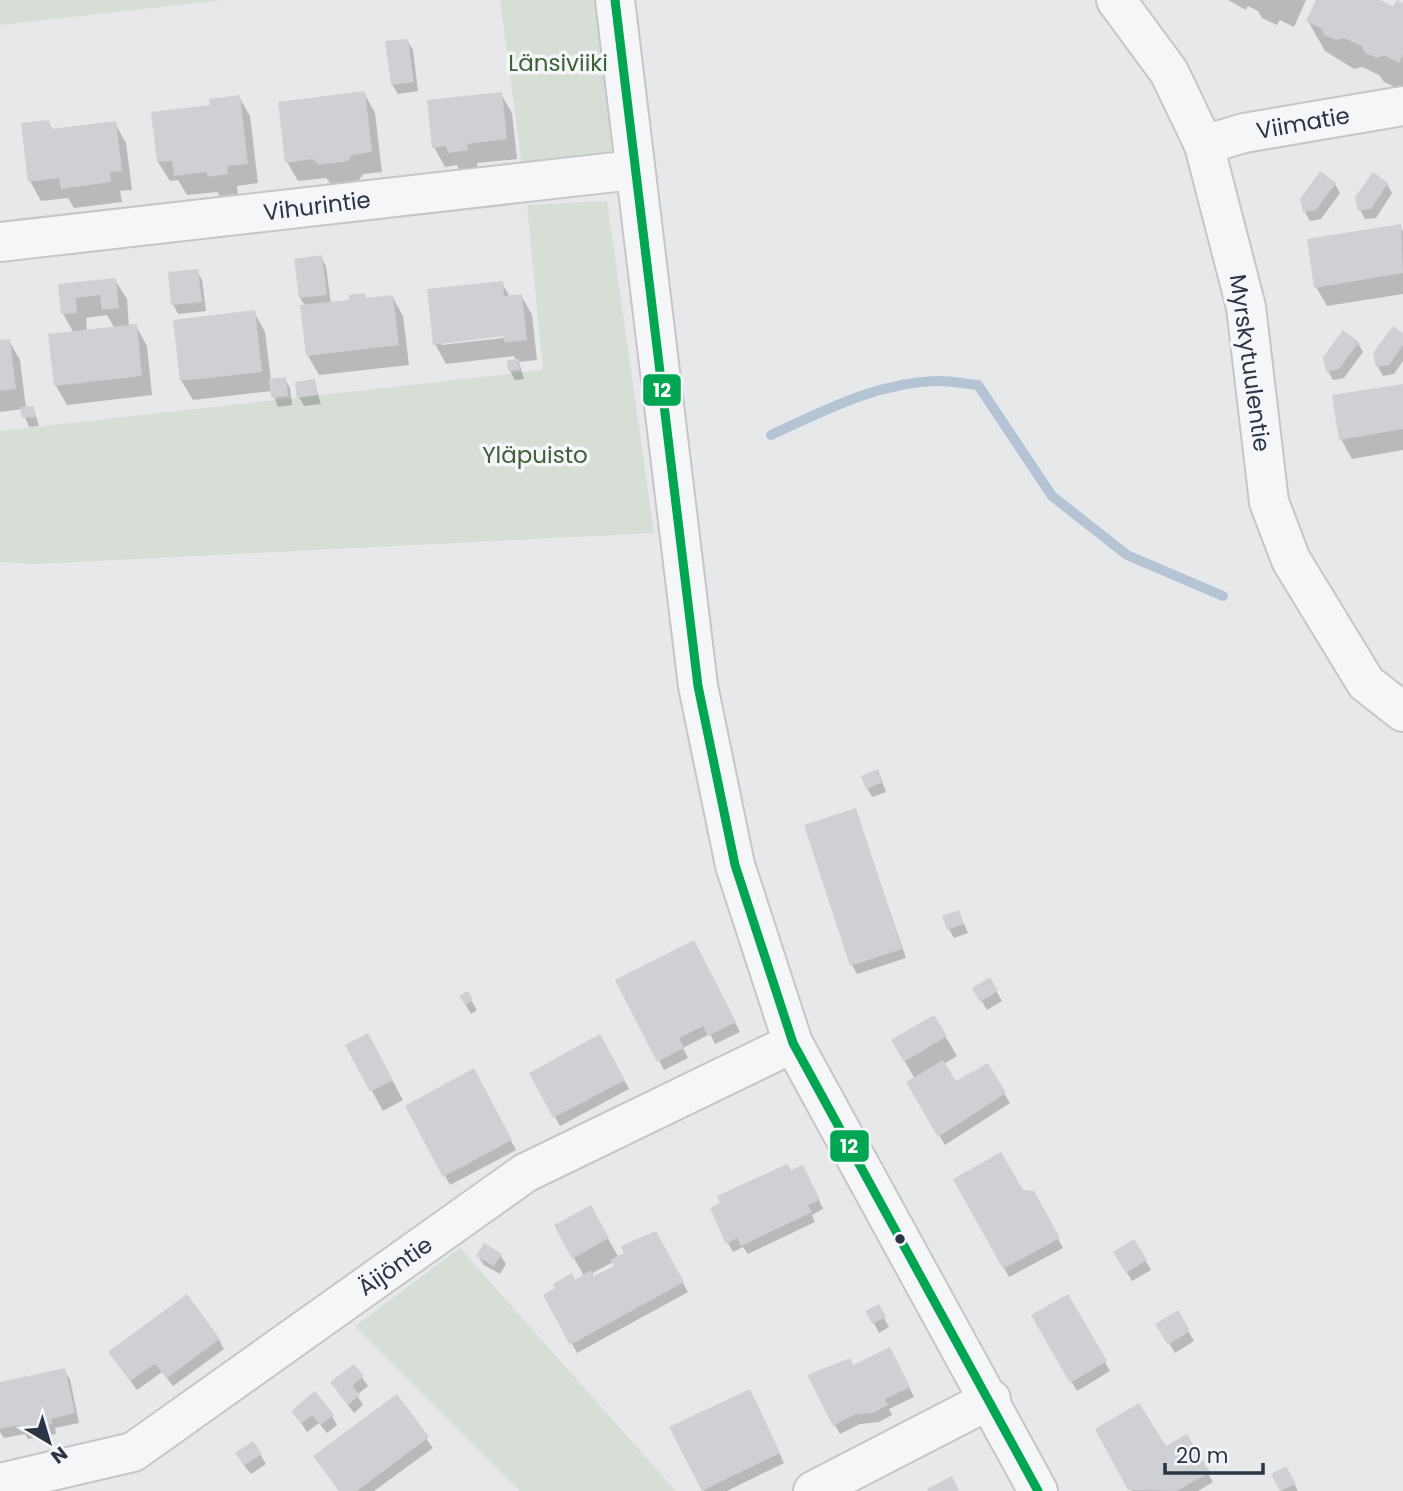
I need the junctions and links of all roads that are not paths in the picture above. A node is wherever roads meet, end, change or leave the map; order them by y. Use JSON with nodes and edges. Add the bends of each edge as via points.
{"nodes":[{"id":1,"x":615,"y":0,"type":"edge"},
{"id":2,"x":1116,"y":0,"type":"edge"},
{"id":3,"x":1403,"y":106,"type":"edge"},
{"id":4,"x":1204,"y":145,"type":"junction"},
{"id":5,"x":633,"y":170,"type":"junction"},
{"id":6,"x":0,"y":242,"type":"edge"},
{"id":7,"x":1403,"y":712,"type":"edge"},
{"id":8,"x":793,"y":1043,"type":"junction"},
{"id":9,"x":991,"y":1399,"type":"junction"},
{"id":10,"x":0,"y":1483,"type":"edge"},
{"id":11,"x":813,"y":1491,"type":"edge"},
{"id":12,"x":1038,"y":1491,"type":"edge"}],
"edges":[{"from":1,"to":5,"type":"street"},
{"from":2,"to":4,"type":"street","name":"Myrskytuulentie","via":[[1169,72]]},
{"from":3,"to":4,"type":"street","name":"Viimatie","via":[[1244,133]]},
{"from":4,"to":7,"type":"street","name":"Myrskytuulentie","via":[[1246,307],[1269,502],[1291,560],[1366,683]]},
{"from":5,"to":6,"type":"street","name":"Vihurintie"},
{"from":5,"to":8,"type":"street","via":[[698,686],[734,866]]},
{"from":8,"to":9,"type":"street"},
{"from":8,"to":10,"type":"street","name":"Äijöntie","via":[[524,1173],[133,1452]]},
{"from":9,"to":11,"type":"street"},
{"from":9,"to":12,"type":"street"}]}
